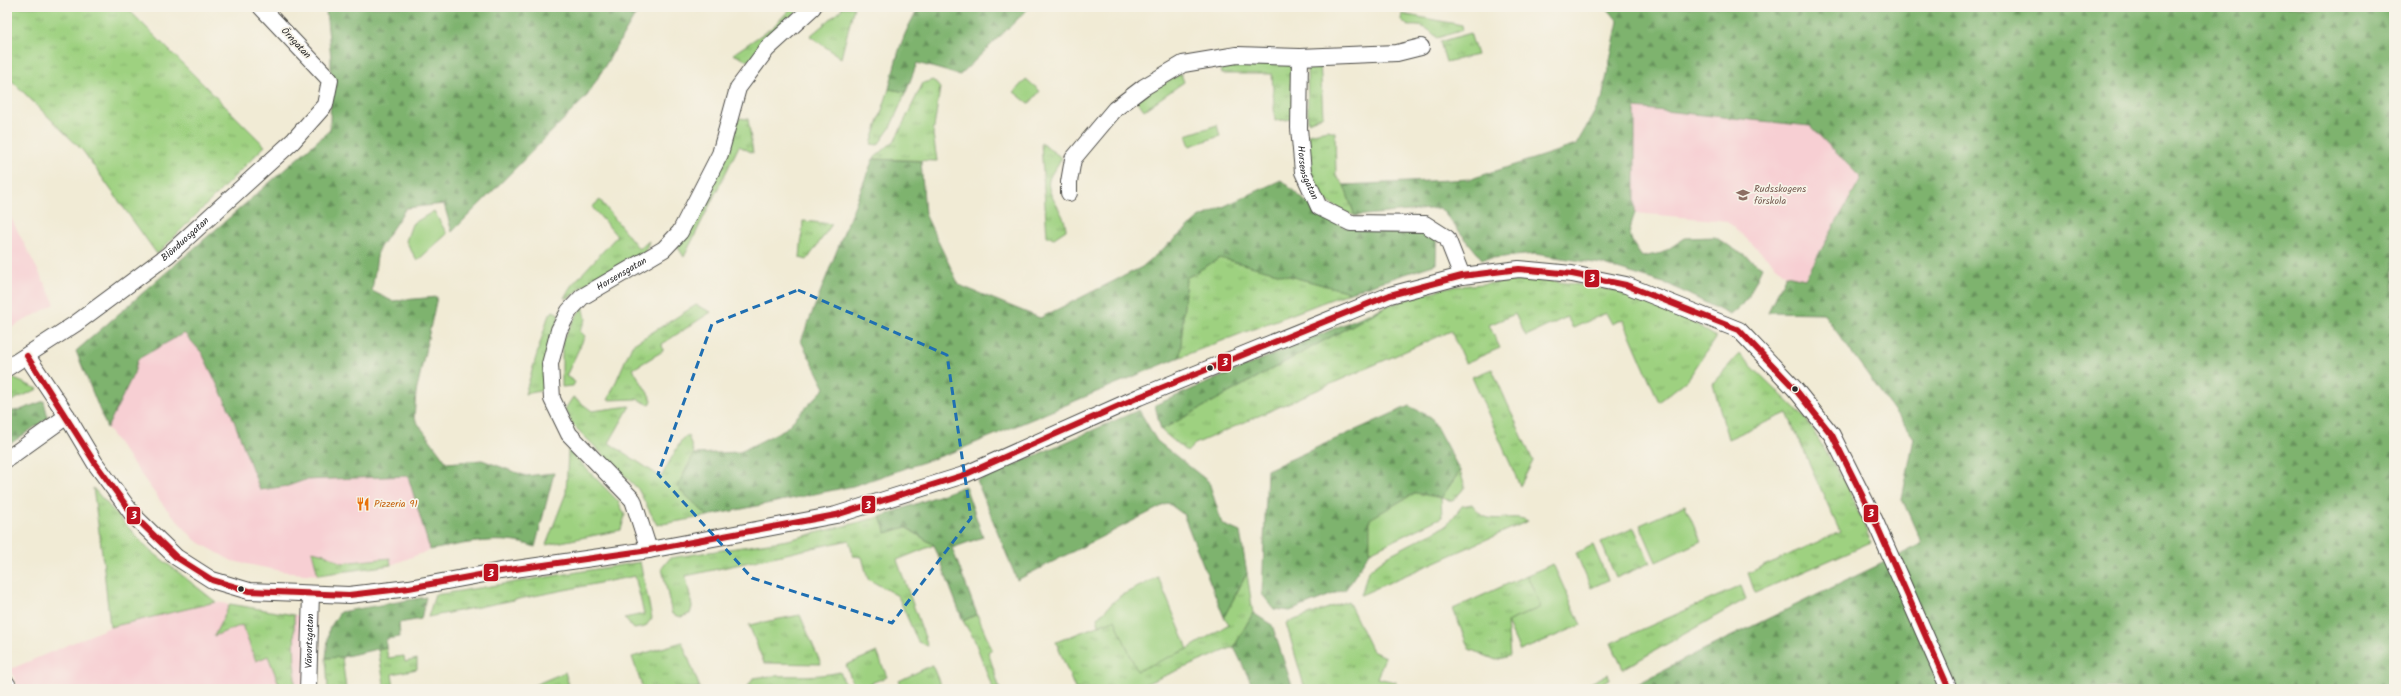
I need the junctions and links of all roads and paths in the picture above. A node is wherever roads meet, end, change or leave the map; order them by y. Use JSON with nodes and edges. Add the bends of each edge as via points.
{"nodes":[{"id":1,"x":261,"y":7,"type":"edge"},
{"id":2,"x":813,"y":7,"type":"edge"},
{"id":3,"x":1421,"y":47,"type":"dead end"},
{"id":4,"x":1300,"y":57,"type":"junction"},
{"id":5,"x":330,"y":80,"type":"joint"},
{"id":6,"x":1069,"y":192,"type":"dead end"},
{"id":7,"x":1462,"y":276,"type":"junction"},
{"id":8,"x":27,"y":356,"type":"junction"},
{"id":9,"x":7,"y":368,"type":"edge"},
{"id":10,"x":67,"y":416,"type":"junction"},
{"id":11,"x":7,"y":459,"type":"edge"},
{"id":12,"x":649,"y":550,"type":"junction"},
{"id":13,"x":311,"y":594,"type":"junction"},
{"id":14,"x":7,"y":684,"type":"edge"},
{"id":15,"x":9,"y":689,"type":"edge"},
{"id":16,"x":308,"y":689,"type":"edge"},
{"id":17,"x":1949,"y":689,"type":"edge"}],
"edges":[{"from":1,"to":5,"type":"street","name":"Örngatan"},
{"from":2,"to":12,"type":"street","name":"Horsensgatan","via":[[767,49],[738,88],[720,154],[680,232],[647,260],[582,297],[569,311],[559,330],[550,364],[552,399],[569,434],[632,500]]},
{"from":3,"to":4,"type":"street","via":[[1397,53]]},
{"from":4,"to":6,"type":"street","via":[[1237,55],[1184,64],[1115,109],[1073,159]]},
{"from":4,"to":7,"type":"street","name":"Horsensgatan","via":[[1299,128],[1303,172],[1319,207],[1351,223],[1425,224],[1448,238]]},
{"from":5,"to":8,"type":"street","name":"Blönduosgatan","via":[[325,104],[278,155],[168,255]]},
{"from":7,"to":12,"type":"street","via":[[1390,295],[1213,365],[964,475],[836,515]]},
{"from":7,"to":17,"type":"street","via":[[1519,269],[1580,275],[1626,285],[1739,330],[1795,389],[1832,435],[1874,519]]},
{"from":8,"to":9,"type":"street","name":"Blönduosgatan"},
{"from":8,"to":10,"type":"street"},
{"from":10,"to":11,"type":"street"},
{"from":10,"to":13,"type":"street","via":[[95,464],[133,515],[176,557],[212,580],[249,591]]},
{"from":12,"to":13,"type":"street","via":[[501,571],[409,588],[349,594]]},
{"from":13,"to":16,"type":"street","name":"Vänortsgatan"},
{"from":14,"to":15,"type":"street"}]}
